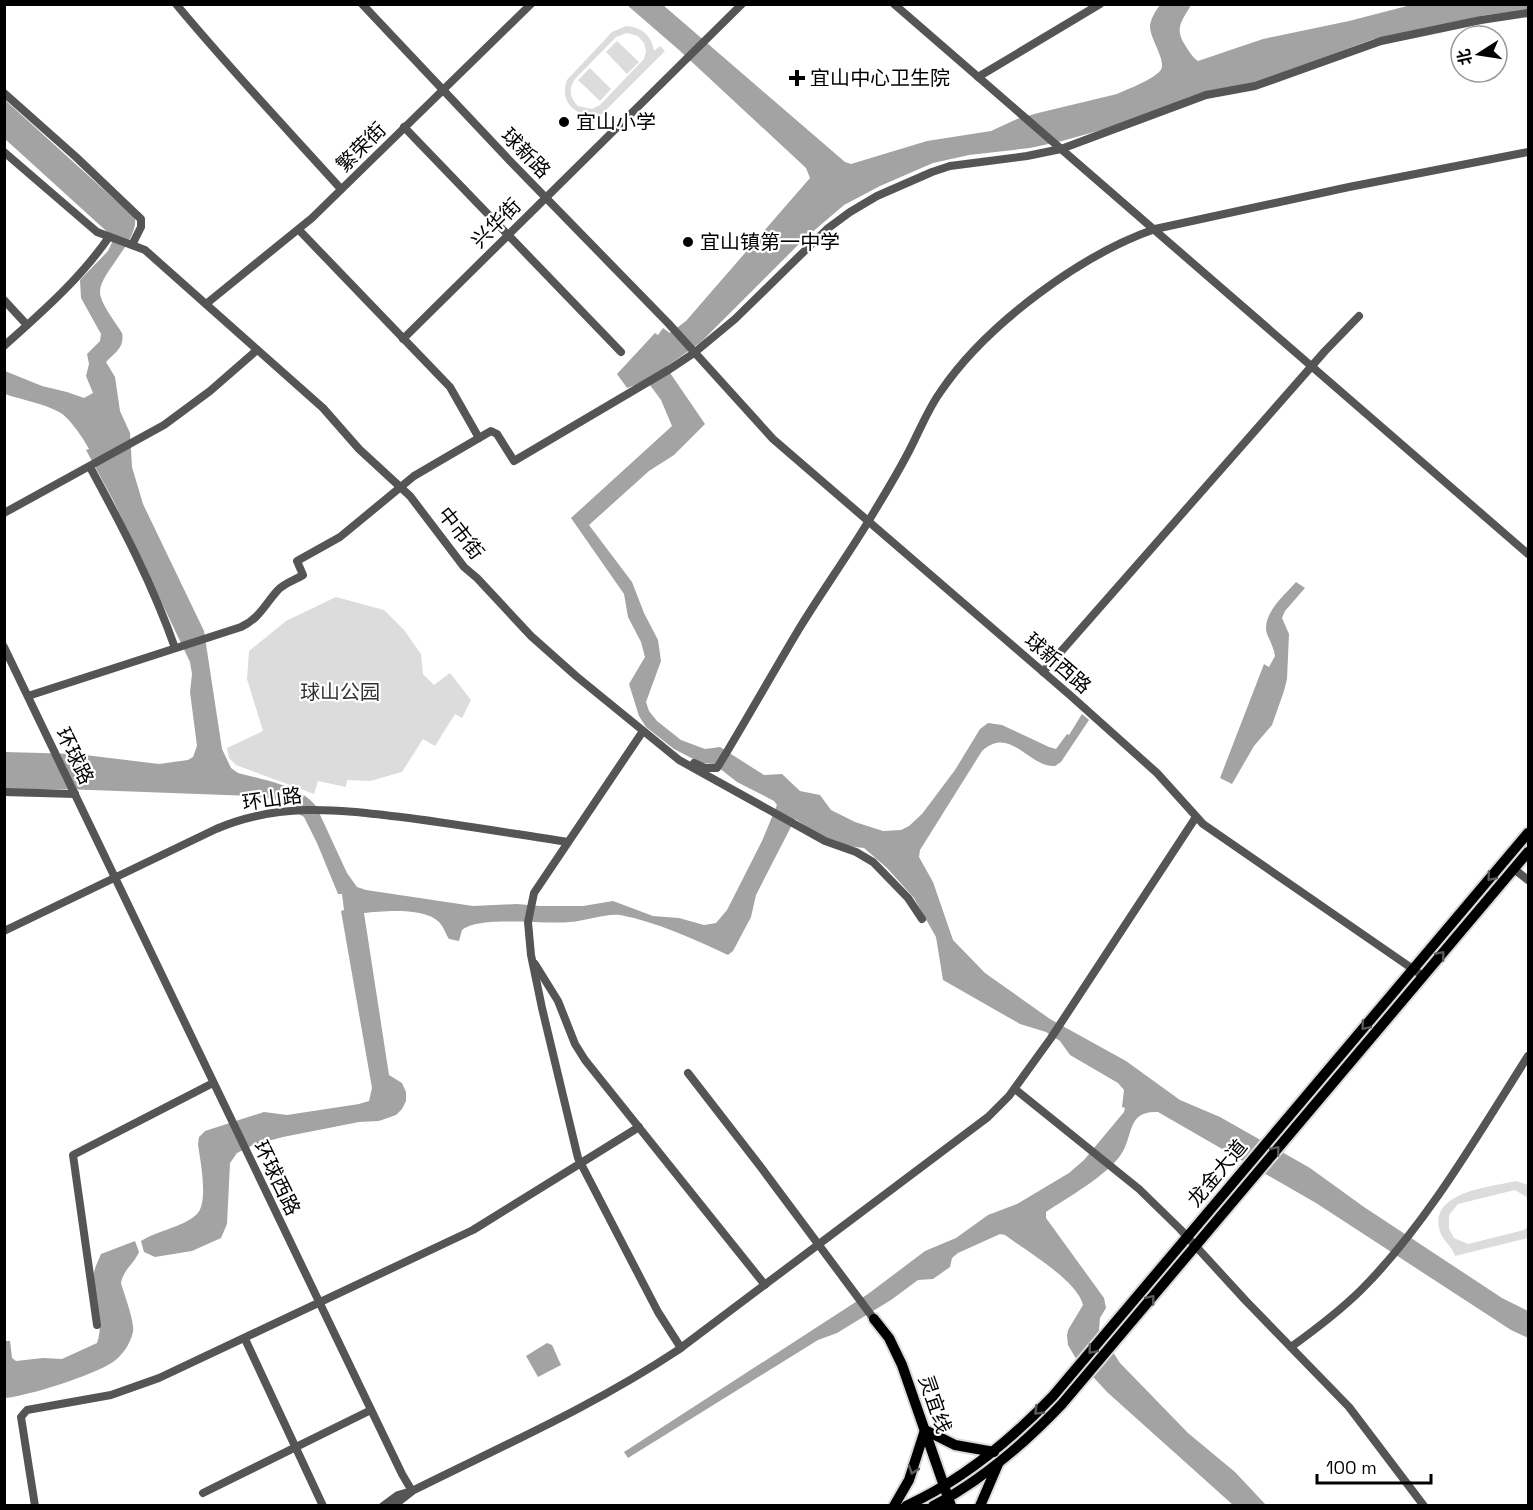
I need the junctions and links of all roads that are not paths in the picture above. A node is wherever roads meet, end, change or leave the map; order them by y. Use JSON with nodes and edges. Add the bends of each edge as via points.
{"nodes":[{"id":1,"x":176,"y":4,"type":"edge"},
{"id":2,"x":362,"y":4,"type":"edge"},
{"id":3,"x":742,"y":4,"type":"edge"},
{"id":4,"x":894,"y":4,"type":"edge"},
{"id":5,"x":1100,"y":4,"type":"edge"},
{"id":6,"x":529,"y":5,"type":"edge"},
{"id":7,"x":1528,"y":13,"type":"edge"},
{"id":8,"x":978,"y":77,"type":"junction"},
{"id":9,"x":443,"y":90,"type":"junction"},
{"id":10,"x":4,"y":93,"type":"edge"},
{"id":11,"x":404,"y":128,"type":"junction"},
{"id":12,"x":1061,"y":149,"type":"junction"},
{"id":13,"x":4,"y":152,"type":"edge"},
{"id":14,"x":1528,"y":152,"type":"edge"},
{"id":15,"x":341,"y":189,"type":"junction"},
{"id":16,"x":546,"y":197,"type":"junction"},
{"id":17,"x":1154,"y":229,"type":"junction"},
{"id":18,"x":299,"y":230,"type":"junction"},
{"id":19,"x":508,"y":235,"type":"junction"},
{"id":20,"x":110,"y":237,"type":"junction"},
{"id":21,"x":131,"y":245,"type":"junction"},
{"id":22,"x":4,"y":300,"type":"edge"},
{"id":23,"x":206,"y":304,"type":"junction"},
{"id":24,"x":1359,"y":316,"type":"dead end"},
{"id":25,"x":27,"y":325,"type":"junction"},
{"id":26,"x":403,"y":339,"type":"junction"},
{"id":27,"x":4,"y":346,"type":"edge"},
{"id":28,"x":257,"y":350,"type":"junction"},
{"id":29,"x":693,"y":351,"type":"junction"},
{"id":30,"x":621,"y":352,"type":"dead end"},
{"id":31,"x":1312,"y":366,"type":"junction"},
{"id":32,"x":478,"y":438,"type":"junction"},
{"id":33,"x":91,"y":467,"type":"junction"},
{"id":34,"x":401,"y":487,"type":"junction"},
{"id":35,"x":4,"y":513,"type":"edge"},
{"id":36,"x":868,"y":522,"type":"junction"},
{"id":37,"x":1528,"y":554,"type":"edge"},
{"id":38,"x":4,"y":647,"type":"edge"},
{"id":39,"x":177,"y":647,"type":"junction"},
{"id":40,"x":1043,"y":672,"type":"junction"},
{"id":41,"x":28,"y":696,"type":"junction"},
{"id":42,"x":643,"y":731,"type":"junction"},
{"id":43,"x":666,"y":749,"type":"junction"},
{"id":44,"x":4,"y":792,"type":"edge"},
{"id":45,"x":74,"y":793,"type":"junction"},
{"id":46,"x":1196,"y":817,"type":"junction"},
{"id":47,"x":1528,"y":832,"type":"edge"},
{"id":48,"x":568,"y":842,"type":"junction"},
{"id":49,"x":1528,"y":852,"type":"edge"},
{"id":50,"x":1514,"y":869,"type":"junction"},
{"id":51,"x":115,"y":878,"type":"junction"},
{"id":52,"x":1528,"y":880,"type":"edge"},
{"id":53,"x":922,"y":919,"type":"dead end"},
{"id":54,"x":4,"y":931,"type":"edge"},
{"id":55,"x":532,"y":960,"type":"junction"},
{"id":56,"x":1413,"y":969,"type":"junction"},
{"id":57,"x":1423,"y":976,"type":"junction"},
{"id":58,"x":1528,"y":1056,"type":"edge"},
{"id":59,"x":688,"y":1073,"type":"dead end"},
{"id":60,"x":213,"y":1083,"type":"junction"},
{"id":61,"x":1015,"y":1089,"type":"junction"},
{"id":62,"x":639,"y":1127,"type":"junction"},
{"id":63,"x":581,"y":1164,"type":"junction"},
{"id":64,"x":1187,"y":1237,"type":"junction"},
{"id":65,"x":819,"y":1245,"type":"junction"},
{"id":66,"x":1196,"y":1246,"type":"junction"},
{"id":67,"x":765,"y":1285,"type":"junction"},
{"id":68,"x":320,"y":1304,"type":"junction"},
{"id":69,"x":874,"y":1319,"type":"joint"},
{"id":70,"x":97,"y":1325,"type":"dead end"},
{"id":71,"x":245,"y":1339,"type":"junction"},
{"id":72,"x":1292,"y":1347,"type":"junction"},
{"id":73,"x":681,"y":1348,"type":"junction"},
{"id":74,"x":371,"y":1410,"type":"junction"},
{"id":75,"x":925,"y":1430,"type":"junction"},
{"id":76,"x":295,"y":1446,"type":"junction"},
{"id":77,"x":994,"y":1452,"type":"junction"},
{"id":78,"x":998,"y":1464,"type":"junction"},
{"id":79,"x":944,"y":1486,"type":"junction"},
{"id":80,"x":412,"y":1491,"type":"junction"},
{"id":81,"x":203,"y":1493,"type":"dead end"},
{"id":82,"x":950,"y":1501,"type":"edge"},
{"id":83,"x":35,"y":1506,"type":"edge"},
{"id":84,"x":323,"y":1506,"type":"edge"},
{"id":85,"x":383,"y":1506,"type":"edge"},
{"id":86,"x":393,"y":1506,"type":"edge"},
{"id":87,"x":894,"y":1506,"type":"edge"},
{"id":88,"x":906,"y":1506,"type":"edge"},
{"id":89,"x":933,"y":1506,"type":"edge"},
{"id":90,"x":980,"y":1506,"type":"edge"},
{"id":91,"x":1424,"y":1506,"type":"edge"}],
"edges":[{"from":1,"to":15,"type":"street"},
{"from":2,"to":9,"type":"street","name":"球新路"},
{"from":3,"to":16,"type":"street","name":"兴华街"},
{"from":4,"to":8,"type":"street"},
{"from":5,"to":8,"type":"street"},
{"from":6,"to":9,"type":"street","name":"繁荣街"},
{"from":7,"to":12,"type":"street","via":[[1371,44],[1255,86],[1206,95]]},
{"from":8,"to":12,"type":"street"},
{"from":9,"to":11,"type":"street","name":"繁荣街"},
{"from":9,"to":16,"type":"street","name":"球新路"},
{"from":10,"to":21,"type":"street","via":[[141,219]]},
{"from":11,"to":15,"type":"street","name":"繁荣街"},
{"from":11,"to":19,"type":"street"},
{"from":12,"to":17,"type":"street"},
{"from":12,"to":29,"type":"street","via":[[950,166],[863,204],[827,229],[735,319]]},
{"from":13,"to":20,"type":"street","name":"中市街","via":[[82,220]]},
{"from":14,"to":17,"type":"street"},
{"from":15,"to":18,"type":"street","name":"繁荣街"},
{"from":16,"to":19,"type":"street","name":"兴华街"},
{"from":16,"to":29,"type":"street","name":"球新路"},
{"from":17,"to":31,"type":"street"},
{"from":17,"to":36,"type":"street","via":[[1114,245],[1060,278],[970,354],[939,393]]},
{"from":18,"to":23,"type":"street","name":"繁荣街"},
{"from":18,"to":26,"type":"street"},
{"from":19,"to":26,"type":"street","name":"兴华街"},
{"from":19,"to":30,"type":"street"},
{"from":20,"to":21,"type":"street","name":"中市街"},
{"from":20,"to":25,"type":"street","via":[[79,277]]},
{"from":21,"to":23,"type":"street","name":"中市街","via":[[146,250]]},
{"from":22,"to":25,"type":"street"},
{"from":23,"to":28,"type":"street","name":"中市街"},
{"from":24,"to":31,"type":"street"},
{"from":25,"to":27,"type":"street"},
{"from":26,"to":32,"type":"street","via":[[450,387]]},
{"from":28,"to":33,"type":"street","via":[[195,403]]},
{"from":28,"to":34,"type":"street","name":"中市街","via":[[323,408],[359,449]]},
{"from":29,"to":32,"type":"street","via":[[645,385],[514,461],[497,434],[491,432]]},
{"from":29,"to":36,"type":"street","name":"球新西路","via":[[773,439]]},
{"from":31,"to":37,"type":"street"},
{"from":31,"to":40,"type":"street"},
{"from":32,"to":34,"type":"street"},
{"from":33,"to":35,"type":"street"},
{"from":33,"to":39,"type":"street"},
{"from":34,"to":39,"type":"street","via":[[340,537],[297,561],[303,575],[279,588],[257,618],[241,627]]},
{"from":34,"to":42,"type":"street","name":"中市街","via":[[464,567],[513,618]]},
{"from":36,"to":40,"type":"street","name":"球新西路"},
{"from":36,"to":43,"type":"street","via":[[717,768],[705,768]]},
{"from":38,"to":41,"type":"street","name":"环球路"},
{"from":39,"to":41,"type":"street"},
{"from":40,"to":46,"type":"street","name":"球新西路","via":[[1157,773]]},
{"from":41,"to":45,"type":"street","name":"环球路"},
{"from":42,"to":43,"type":"street","name":"中市街"},
{"from":42,"to":48,"type":"street"},
{"from":43,"to":53,"type":"street","via":[[679,760],[831,844],[873,862],[908,898]]},
{"from":44,"to":45,"type":"street"},
{"from":45,"to":51,"type":"street","name":"环球路"},
{"from":46,"to":56,"type":"street","name":"球新西路"},
{"from":46,"to":61,"type":"street"},
{"from":47,"to":56,"type":"main road","name":"龙金大道","one_way":true},
{"from":48,"to":51,"type":"street","name":"环山路","via":[[454,824],[324,809],[294,810],[229,823]]},
{"from":48,"to":55,"type":"street","via":[[530,904]]},
{"from":49,"to":50,"type":"main road","name":"龙金大道"},
{"from":50,"to":52,"type":"street"},
{"from":57,"to":50,"type":"main road","name":"龙金大道","one_way":true},
{"from":51,"to":54,"type":"street","name":"环山路"},
{"from":51,"to":60,"type":"street","name":"环球西路"},
{"from":55,"to":62,"type":"street","via":[[558,1001],[581,1054]]},
{"from":55,"to":63,"type":"street"},
{"from":56,"to":57,"type":"street","name":"球新西路"},
{"from":56,"to":64,"type":"main road","name":"龙金大道","one_way":true},
{"from":66,"to":57,"type":"main road","name":"龙金大道","one_way":true},
{"from":58,"to":72,"type":"street","via":[[1411,1232],[1348,1303]]},
{"from":59,"to":65,"type":"street"},
{"from":60,"to":68,"type":"street","name":"环球西路"},
{"from":60,"to":70,"type":"street","via":[[73,1155]]},
{"from":61,"to":64,"type":"street","via":[[1139,1189]]},
{"from":61,"to":65,"type":"street","via":[[977,1126]]},
{"from":62,"to":63,"type":"street"},
{"from":62,"to":67,"type":"street"},
{"from":63,"to":68,"type":"street","via":[[473,1230]]},
{"from":63,"to":73,"type":"street","via":[[658,1312]]},
{"from":64,"to":66,"type":"street"},
{"from":64,"to":77,"type":"main road","name":"龙金大道","one_way":true,"via":[[1077,1368]]},
{"from":65,"to":67,"type":"street"},
{"from":65,"to":69,"type":"street"},
{"from":66,"to":72,"type":"street"},
{"from":78,"to":66,"type":"main road","name":"龙金大道","one_way":true,"via":[[1044,1423]]},
{"from":67,"to":73,"type":"street"},
{"from":68,"to":71,"type":"street"},
{"from":68,"to":74,"type":"street","name":"环球西路"},
{"from":69,"to":75,"type":"main road","name":"灵宜线","via":[[902,1365]]},
{"from":71,"to":76,"type":"street"},
{"from":71,"to":83,"type":"street","via":[[134,1388],[23,1413]]},
{"from":72,"to":91,"type":"street","via":[[1349,1407]]},
{"from":73,"to":80,"type":"street","via":[[587,1406]]},
{"from":74,"to":76,"type":"street"},
{"from":74,"to":80,"type":"street","name":"环球西路"},
{"from":75,"to":77,"type":"main road","via":[[955,1445]]},
{"from":75,"to":79,"type":"main road","name":"灵宜线"},
{"from":75,"to":87,"type":"main road","one_way":true,"via":[[909,1480]]},
{"from":76,"to":81,"type":"street"},
{"from":76,"to":84,"type":"street"},
{"from":77,"to":79,"type":"main road","name":"龙金大道"},
{"from":78,"to":82,"type":"main road","name":"龙金大道"},
{"from":78,"to":90,"type":"main road"},
{"from":79,"to":82,"type":"main road","name":"灵宜线"},
{"from":79,"to":88,"type":"main road","name":"龙金大道"},
{"from":80,"to":85,"type":"street"},
{"from":80,"to":86,"type":"street"},
{"from":82,"to":89,"type":"main road","name":"龙金大道"}]}
